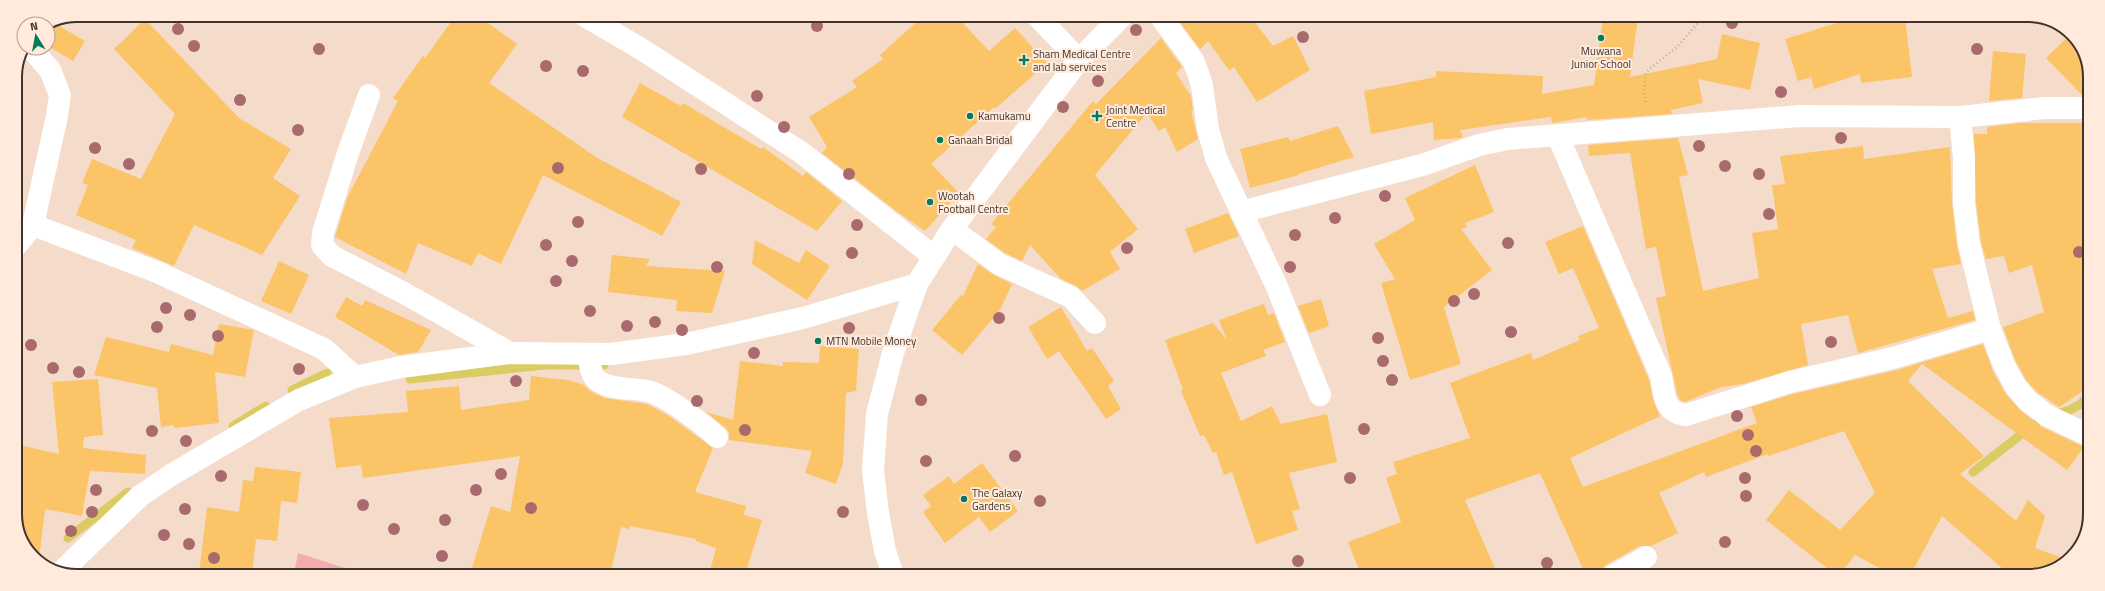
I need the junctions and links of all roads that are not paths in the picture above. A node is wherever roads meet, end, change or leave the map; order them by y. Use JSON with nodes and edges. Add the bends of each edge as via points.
{"nodes":[{"id":1,"x":595,"y":22,"type":"edge"},
{"id":2,"x":1043,"y":22,"type":"edge"},
{"id":3,"x":1116,"y":22,"type":"edge"},
{"id":4,"x":1164,"y":22,"type":"edge"},
{"id":5,"x":38,"y":56,"type":"edge"},
{"id":6,"x":1079,"y":60,"type":"junction"},
{"id":7,"x":370,"y":95,"type":"dead end"},
{"id":8,"x":2083,"y":108,"type":"edge"},
{"id":9,"x":1960,"y":117,"type":"junction"},
{"id":10,"x":1558,"y":136,"type":"junction"},
{"id":11,"x":1241,"y":212,"type":"junction"},
{"id":12,"x":33,"y":225,"type":"junction"},
{"id":13,"x":952,"y":229,"type":"junction"},
{"id":14,"x":22,"y":238,"type":"edge"},
{"id":15,"x":933,"y":256,"type":"junction"},
{"id":16,"x":917,"y":284,"type":"junction"},
{"id":17,"x":1095,"y":323,"type":"dead end"},
{"id":18,"x":1990,"y":329,"type":"junction"},
{"id":19,"x":510,"y":353,"type":"junction"},
{"id":20,"x":588,"y":354,"type":"junction"},
{"id":21,"x":355,"y":377,"type":"junction"},
{"id":22,"x":1320,"y":396,"type":"dead end"},
{"id":23,"x":2083,"y":433,"type":"edge"},
{"id":24,"x":717,"y":437,"type":"dead end"},
{"id":25,"x":1646,"y":557,"type":"dead end"},
{"id":26,"x":65,"y":568,"type":"edge"},
{"id":27,"x":891,"y":569,"type":"edge"},
{"id":28,"x":1625,"y":569,"type":"edge"}],
"edges":[{"from":1,"to":15,"type":"street","via":[[802,153]]},
{"from":2,"to":6,"type":"street"},
{"from":3,"to":6,"type":"street"},
{"from":4,"to":11,"type":"street","via":[[1192,60],[1198,73],[1216,158]]},
{"from":5,"to":12,"type":"street","via":[[50,70],[60,95]]},
{"from":6,"to":13,"type":"street"},
{"from":7,"to":19,"type":"street","via":[[348,153],[323,233],[322,245],[332,256]]},
{"from":8,"to":9,"type":"street","via":[[2044,108]]},
{"from":9,"to":10,"type":"street","via":[[1800,116]]},
{"from":9,"to":18,"type":"street","via":[[1964,157],[1964,203],[1969,244]]},
{"from":10,"to":11,"type":"street","via":[[1508,139],[1479,145],[1422,165]]},
{"from":10,"to":18,"type":"street","via":[[1661,376],[1666,403],[1677,414],[1686,415],[1790,382],[1893,358]]},
{"from":11,"to":22,"type":"street","via":[[1280,293]]},
{"from":12,"to":14,"type":"street"},
{"from":12,"to":21,"type":"street","via":[[157,272],[324,349]]},
{"from":13,"to":15,"type":"street"},
{"from":13,"to":17,"type":"street","via":[[999,264],[1071,297]]},
{"from":15,"to":16,"type":"street"},
{"from":16,"to":20,"type":"street","via":[[804,318],[686,344],[647,350]]},
{"from":16,"to":27,"type":"street","via":[[893,353],[877,414],[873,470],[885,552]]},
{"from":18,"to":23,"type":"street","via":[[2004,366],[2024,396],[2046,415]]},
{"from":19,"to":20,"type":"street"},
{"from":19,"to":21,"type":"street","via":[[401,367]]},
{"from":20,"to":24,"type":"street","via":[[592,374],[598,381],[651,392]]},
{"from":21,"to":26,"type":"street","via":[[299,400],[171,475],[140,496]]},
{"from":25,"to":28,"type":"street"}]}
